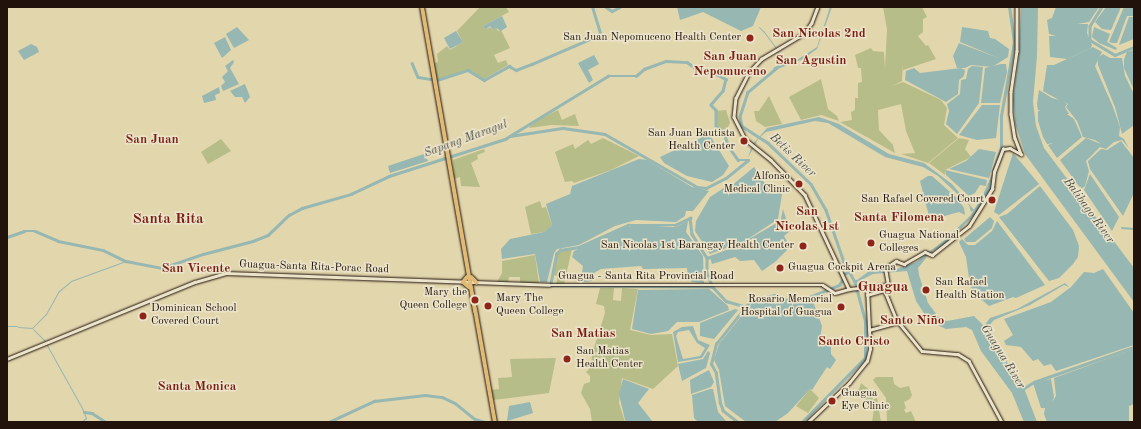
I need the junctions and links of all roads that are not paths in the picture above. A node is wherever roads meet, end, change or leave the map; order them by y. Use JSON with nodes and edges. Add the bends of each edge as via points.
{"nodes":[{"id":1,"x":422,"y":7,"type":"edge"},
{"id":2,"x":818,"y":7,"type":"edge"},
{"id":3,"x":1017,"y":7,"type":"edge"},
{"id":4,"x":469,"y":275,"type":"junction"},
{"id":5,"x":463,"y":282,"type":"junction"},
{"id":6,"x":470,"y":282,"type":"junction"},
{"id":7,"x":477,"y":283,"type":"junction"},
{"id":8,"x":883,"y":286,"type":"junction"},
{"id":9,"x":867,"y":288,"type":"junction"},
{"id":10,"x":471,"y":289,"type":"junction"},
{"id":11,"x":848,"y":289,"type":"junction"},
{"id":12,"x":885,"y":290,"type":"junction"},
{"id":13,"x":867,"y":295,"type":"junction"},
{"id":14,"x":898,"y":322,"type":"junction"},
{"id":15,"x":869,"y":330,"type":"junction"},
{"id":16,"x":7,"y":359,"type":"edge"},
{"id":17,"x":495,"y":422,"type":"edge"},
{"id":18,"x":808,"y":422,"type":"edge"},
{"id":19,"x":1002,"y":422,"type":"edge"}],
"edges":[{"from":1,"to":4,"type":"highway"},
{"from":2,"to":11,"type":"main road","via":[[812,23],[804,34],[762,59],[749,73],[736,98],[734,115],[736,127],[752,146],[775,164],[805,195]]},
{"from":3,"to":8,"type":"main road","via":[[1017,51],[1011,92],[1011,114],[1021,154],[1010,148],[1003,149],[994,172],[992,189],[962,233],[930,255],[926,252],[904,264],[896,261],[885,269],[888,285]]},
{"from":4,"to":5,"type":"highway"},
{"from":4,"to":6,"type":"highway"},
{"from":4,"to":7,"type":"highway"},
{"from":5,"to":6,"type":"main road","name":"Guagua-Santa Rita-Porac Road"},
{"from":5,"to":10,"type":"highway"},
{"from":5,"to":16,"type":"main road","name":"Guagua-Santa Rita-Porac Road","via":[[226,273],[195,282]]},
{"from":6,"to":7,"type":"main road","name":"Guagua - Santa Rita Provincial Road"},
{"from":6,"to":10,"type":"highway"},
{"from":7,"to":10,"type":"highway","via":[[473,284]]},
{"from":7,"to":11,"type":"main road","name":"Guagua - Santa Rita Provincial Road","via":[[823,285],[835,293]]},
{"from":8,"to":9,"type":"main road"},
{"from":8,"to":12,"type":"main road"},
{"from":9,"to":11,"type":"main road"},
{"from":9,"to":13,"type":"main road"},
{"from":10,"to":17,"type":"highway"},
{"from":12,"to":13,"type":"main road"},
{"from":12,"to":14,"type":"main road"},
{"from":13,"to":15,"type":"main road"},
{"from":14,"to":15,"type":"main road"},
{"from":14,"to":19,"type":"main road","via":[[922,351],[966,357]]},
{"from":15,"to":18,"type":"main road","via":[[870,349],[864,366]]}]}
